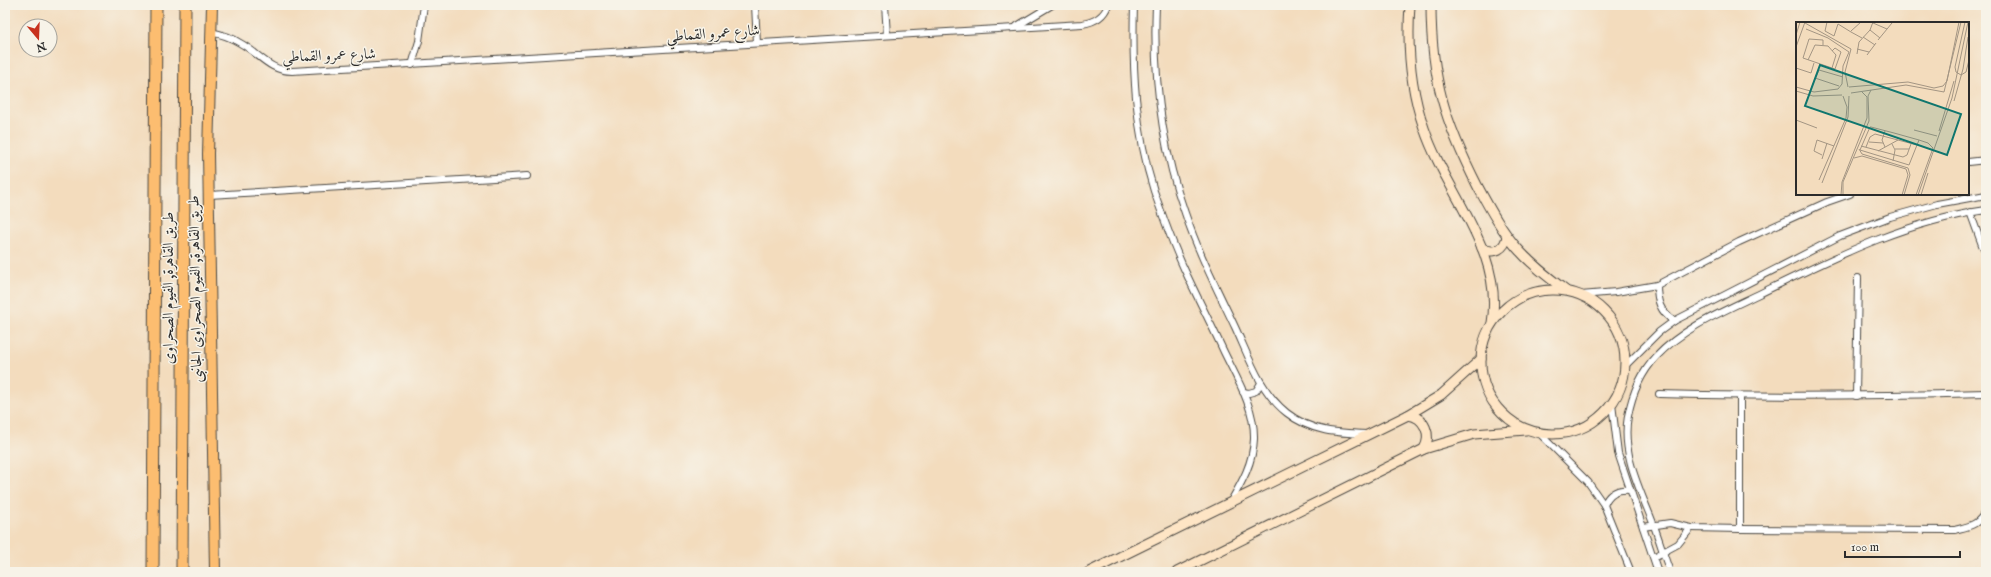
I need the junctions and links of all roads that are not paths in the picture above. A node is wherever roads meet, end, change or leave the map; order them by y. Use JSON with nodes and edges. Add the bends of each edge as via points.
{"nodes":[{"id":1,"x":156,"y":5,"type":"edge"},
{"id":2,"x":185,"y":5,"type":"edge"},
{"id":3,"x":212,"y":5,"type":"edge"},
{"id":4,"x":424,"y":5,"type":"edge"},
{"id":5,"x":755,"y":5,"type":"edge"},
{"id":6,"x":885,"y":5,"type":"edge"},
{"id":7,"x":1052,"y":5,"type":"edge"},
{"id":8,"x":1108,"y":5,"type":"edge"},
{"id":9,"x":1134,"y":5,"type":"edge"},
{"id":10,"x":1156,"y":5,"type":"edge"},
{"id":11,"x":1410,"y":5,"type":"edge"},
{"id":12,"x":1431,"y":5,"type":"edge"},
{"id":13,"x":1016,"y":27,"type":"junction"},
{"id":14,"x":210,"y":32,"type":"junction"},
{"id":15,"x":887,"y":35,"type":"junction"},
{"id":16,"x":756,"y":43,"type":"junction"},
{"id":17,"x":412,"y":65,"type":"junction"},
{"id":18,"x":1986,"y":160,"type":"edge"},
{"id":19,"x":1969,"y":162,"type":"edge"},
{"id":20,"x":527,"y":176,"type":"dead end"},
{"id":21,"x":209,"y":195,"type":"junction"},
{"id":22,"x":1847,"y":195,"type":"edge"},
{"id":23,"x":1986,"y":195,"type":"edge"},
{"id":24,"x":1986,"y":210,"type":"edge"},
{"id":25,"x":1970,"y":212,"type":"junction"},
{"id":26,"x":1507,"y":236,"type":"junction"},
{"id":27,"x":1482,"y":248,"type":"junction"},
{"id":28,"x":1986,"y":251,"type":"edge"},
{"id":29,"x":1858,"y":278,"type":"dead end"},
{"id":30,"x":1657,"y":284,"type":"junction"},
{"id":31,"x":1565,"y":290,"type":"junction"},
{"id":32,"x":1581,"y":295,"type":"junction"},
{"id":33,"x":1674,"y":321,"type":"junction"},
{"id":34,"x":1492,"y":323,"type":"junction"},
{"id":35,"x":1481,"y":359,"type":"junction"},
{"id":36,"x":1626,"y":365,"type":"junction"},
{"id":37,"x":1261,"y":383,"type":"junction"},
{"id":38,"x":1243,"y":392,"type":"junction"},
{"id":39,"x":1986,"y":393,"type":"edge"},
{"id":40,"x":1659,"y":394,"type":"dead end"},
{"id":41,"x":1856,"y":396,"type":"junction"},
{"id":42,"x":1740,"y":397,"type":"junction"},
{"id":43,"x":1612,"y":404,"type":"junction"},
{"id":44,"x":1408,"y":415,"type":"junction"},
{"id":45,"x":1526,"y":430,"type":"junction"},
{"id":46,"x":1538,"y":432,"type":"junction"},
{"id":47,"x":1369,"y":434,"type":"junction"},
{"id":48,"x":1424,"y":449,"type":"junction"},
{"id":49,"x":1629,"y":490,"type":"junction"},
{"id":50,"x":1231,"y":501,"type":"junction"},
{"id":51,"x":1604,"y":505,"type":"junction"},
{"id":52,"x":1986,"y":510,"type":"edge"},
{"id":53,"x":1654,"y":525,"type":"junction"},
{"id":54,"x":1643,"y":527,"type":"junction"},
{"id":55,"x":1690,"y":528,"type":"junction"},
{"id":56,"x":1740,"y":529,"type":"junction"},
{"id":57,"x":1664,"y":553,"type":"junction"},
{"id":58,"x":1654,"y":557,"type":"junction"},
{"id":59,"x":153,"y":572,"type":"edge"},
{"id":60,"x":182,"y":572,"type":"edge"},
{"id":61,"x":215,"y":572,"type":"edge"},
{"id":62,"x":1089,"y":572,"type":"edge"},
{"id":63,"x":1177,"y":572,"type":"edge"},
{"id":64,"x":1631,"y":572,"type":"edge"},
{"id":65,"x":1658,"y":572,"type":"edge"},
{"id":66,"x":1670,"y":572,"type":"edge"}],
"edges":[{"from":1,"to":59,"type":"highway","name":"طريق القاهرة, الفيوم الصحراوى"},
{"from":2,"to":60,"type":"highway","name":"طريق القاهرة, الفيوم الصحراوى"},
{"from":3,"to":14,"type":"main road","name":"طريق القاهرة, الفيوم الصحراوى الجانبى"},
{"from":4,"to":17,"type":"street","via":[[419,41]]},
{"from":5,"to":16,"type":"street"},
{"from":6,"to":15,"type":"street"},
{"from":7,"to":13,"type":"street","name":"شارع عمرو القماطي"},
{"from":8,"to":13,"type":"street","name":"شارع عمرو القماطي","via":[[1100,18],[1092,23]]},
{"from":9,"to":38,"type":"street","via":[[1135,89],[1142,142],[1154,189],[1177,254]]},
{"from":10,"to":37,"type":"street","via":[[1158,96],[1178,191],[1202,256]]},
{"from":11,"to":27,"type":"street","via":[[1411,75],[1424,128],[1432,150]]},
{"from":12,"to":26,"type":"street","via":[[1435,72],[1449,124],[1474,178]]},
{"from":13,"to":15,"type":"street","name":"شارع عمرو القماطي"},
{"from":14,"to":17,"type":"street","name":"شارع عمرو القماطي","via":[[241,43],[271,67],[281,71]]},
{"from":14,"to":21,"type":"main road","name":"طريق القاهرة, الفيوم الصحراوى الجانبى"},
{"from":15,"to":16,"type":"street","name":"شارع عمرو القماطي"},
{"from":16,"to":17,"type":"street","name":"شارع عمرو القماطي"},
{"from":18,"to":19,"type":"street"},
{"from":20,"to":21,"type":"street"},
{"from":21,"to":61,"type":"main road","name":"طريق القاهرة, الفيوم الصحراوى الجانبى"},
{"from":22,"to":30,"type":"street","via":[[1739,242]]},
{"from":23,"to":33,"type":"street","via":[[1936,204],[1890,217],[1840,236]]},
{"from":24,"to":25,"type":"street"},
{"from":25,"to":28,"type":"street"},
{"from":25,"to":53,"type":"street","via":[[1948,216],[1877,238],[1818,265],[1705,320],[1672,342],[1655,358],[1632,396],[1626,435],[1636,481]]},
{"from":26,"to":27,"type":"street","via":[[1505,243],[1497,250],[1489,251]]},
{"from":26,"to":31,"type":"street","via":[[1526,258]]},
{"from":27,"to":34,"type":"street","via":[[1494,287]]},
{"from":29,"to":41,"type":"street"},
{"from":30,"to":32,"type":"street","via":[[1616,292]]},
{"from":30,"to":33,"type":"street","via":[[1659,305]]},
{"from":31,"to":32,"type":"street"},
{"from":31,"to":34,"type":"street","via":[[1537,291],[1517,300]]},
{"from":32,"to":36,"type":"street","via":[[1600,306],[1614,323],[1623,343]]},
{"from":33,"to":36,"type":"street","via":[[1659,332]]},
{"from":34,"to":35,"type":"street","via":[[1484,341]]},
{"from":35,"to":44,"type":"street","via":[[1441,395]]},
{"from":35,"to":45,"type":"street","via":[[1483,381],[1492,400],[1506,416]]},
{"from":36,"to":43,"type":"street","via":[[1622,386]]},
{"from":37,"to":38,"type":"street","via":[[1253,393]]},
{"from":37,"to":47,"type":"street","via":[[1280,408],[1306,425],[1336,434]]},
{"from":38,"to":50,"type":"street","via":[[1253,422],[1254,439],[1247,471]]},
{"from":39,"to":41,"type":"street"},
{"from":40,"to":42,"type":"street"},
{"from":41,"to":42,"type":"street"},
{"from":42,"to":56,"type":"street"},
{"from":43,"to":46,"type":"street","via":[[1592,423],[1566,433]]},
{"from":43,"to":49,"type":"street","via":[[1618,453]]},
{"from":44,"to":47,"type":"street"},
{"from":44,"to":48,"type":"street","via":[[1416,417],[1426,427],[1428,441]]},
{"from":45,"to":46,"type":"street"},
{"from":45,"to":48,"type":"street","via":[[1474,434]]},
{"from":46,"to":51,"type":"street","via":[[1588,482]]},
{"from":47,"to":50,"type":"street"},
{"from":48,"to":63,"type":"street"},
{"from":49,"to":51,"type":"street","via":[[1611,494]]},
{"from":49,"to":54,"type":"street"},
{"from":50,"to":62,"type":"street"},
{"from":51,"to":64,"type":"street"},
{"from":52,"to":56,"type":"street","via":[[1982,519],[1971,526],[1955,530]]},
{"from":53,"to":54,"type":"street"},
{"from":53,"to":55,"type":"street","via":[[1670,523]]},
{"from":53,"to":57,"type":"street"},
{"from":54,"to":58,"type":"street"},
{"from":55,"to":56,"type":"street"},
{"from":55,"to":57,"type":"street","via":[[1678,544]]},
{"from":57,"to":58,"type":"street"},
{"from":57,"to":66,"type":"street"},
{"from":58,"to":65,"type":"street"}]}
